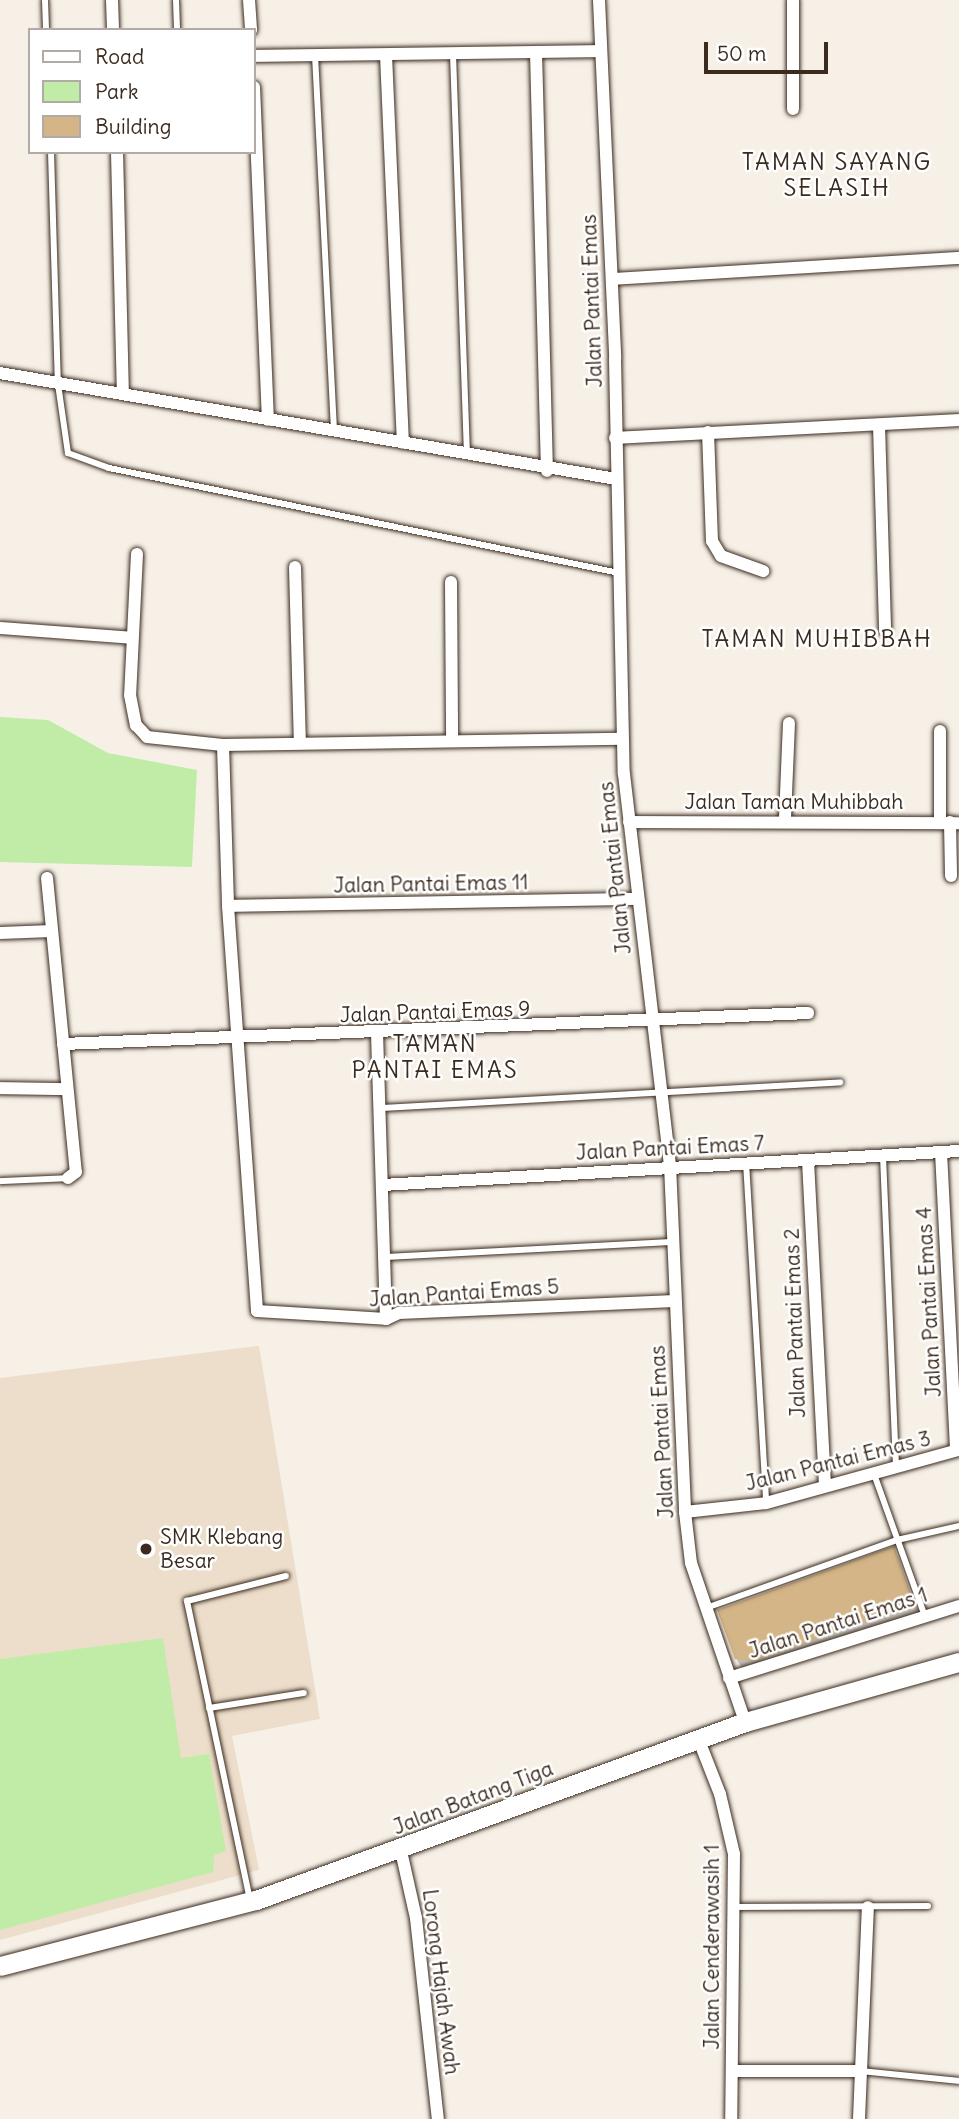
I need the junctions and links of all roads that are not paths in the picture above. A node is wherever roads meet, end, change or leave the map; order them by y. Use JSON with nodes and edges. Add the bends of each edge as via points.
{"nodes":[{"id":1,"x":45,"y":0,"type":"edge"},
{"id":2,"x":112,"y":0,"type":"edge"},
{"id":3,"x":176,"y":0,"type":"edge"},
{"id":4,"x":249,"y":0,"type":"edge"},
{"id":5,"x":598,"y":0,"type":"edge"},
{"id":6,"x":793,"y":0,"type":"edge"},
{"id":7,"x":46,"y":28,"type":"edge"},
{"id":8,"x":113,"y":28,"type":"edge"},
{"id":9,"x":177,"y":28,"type":"edge"},
{"id":10,"x":251,"y":28,"type":"edge"},
{"id":11,"x":600,"y":51,"type":"junction"},
{"id":12,"x":536,"y":52,"type":"junction"},
{"id":13,"x":386,"y":54,"type":"junction"},
{"id":14,"x":453,"y":54,"type":"junction"},
{"id":15,"x":315,"y":55,"type":"junction"},
{"id":16,"x":256,"y":56,"type":"edge"},
{"id":17,"x":793,"y":109,"type":"dead end"},
{"id":18,"x":256,"y":134,"type":"edge"},
{"id":19,"x":51,"y":154,"type":"edge"},
{"id":20,"x":117,"y":154,"type":"edge"},
{"id":21,"x":959,"y":258,"type":"edge"},
{"id":22,"x":612,"y":279,"type":"junction"},
{"id":23,"x":0,"y":373,"type":"edge"},
{"id":24,"x":58,"y":384,"type":"junction"},
{"id":25,"x":123,"y":394,"type":"junction"},
{"id":26,"x":268,"y":419,"type":"junction"},
{"id":27,"x":959,"y":420,"type":"edge"},
{"id":28,"x":879,"y":425,"type":"junction"},
{"id":29,"x":334,"y":430,"type":"junction"},
{"id":30,"x":708,"y":432,"type":"junction"},
{"id":31,"x":615,"y":438,"type":"junction"},
{"id":32,"x":403,"y":443,"type":"junction"},
{"id":33,"x":468,"y":457,"type":"junction"},
{"id":34,"x":547,"y":471,"type":"junction"},
{"id":35,"x":616,"y":479,"type":"junction"},
{"id":36,"x":137,"y":554,"type":"dead end"},
{"id":37,"x":295,"y":567,"type":"dead end"},
{"id":38,"x":763,"y":571,"type":"dead end"},
{"id":39,"x":619,"y":573,"type":"junction"},
{"id":40,"x":451,"y":582,"type":"dead end"},
{"id":41,"x":0,"y":628,"type":"edge"},
{"id":42,"x":885,"y":630,"type":"dead end"},
{"id":43,"x":132,"y":638,"type":"junction"},
{"id":44,"x":789,"y":723,"type":"dead end"},
{"id":45,"x":940,"y":731,"type":"dead end"},
{"id":46,"x":452,"y":738,"type":"junction"},
{"id":47,"x":622,"y":738,"type":"junction"},
{"id":48,"x":300,"y":741,"type":"junction"},
{"id":49,"x":223,"y":745,"type":"junction"},
{"id":50,"x":785,"y":818,"type":"junction"},
{"id":51,"x":629,"y":822,"type":"junction"},
{"id":52,"x":950,"y":822,"type":"edge"},
{"id":53,"x":951,"y":876,"type":"dead end"},
{"id":54,"x":47,"y":878,"type":"dead end"},
{"id":55,"x":636,"y":899,"type":"junction"},
{"id":56,"x":228,"y":906,"type":"junction"},
{"id":57,"x":52,"y":931,"type":"junction"},
{"id":58,"x":0,"y":933,"type":"edge"},
{"id":59,"x":808,"y":1013,"type":"dead end"},
{"id":60,"x":655,"y":1023,"type":"junction"},
{"id":61,"x":377,"y":1033,"type":"junction"},
{"id":62,"x":238,"y":1039,"type":"junction"},
{"id":63,"x":62,"y":1044,"type":"junction"},
{"id":64,"x":840,"y":1082,"type":"dead end"},
{"id":65,"x":0,"y":1088,"type":"edge"},
{"id":66,"x":66,"y":1089,"type":"junction"},
{"id":67,"x":662,"y":1096,"type":"junction"},
{"id":68,"x":381,"y":1108,"type":"junction"},
{"id":69,"x":959,"y":1151,"type":"edge"},
{"id":70,"x":941,"y":1152,"type":"junction"},
{"id":71,"x":883,"y":1156,"type":"junction"},
{"id":72,"x":808,"y":1161,"type":"junction"},
{"id":73,"x":746,"y":1163,"type":"junction"},
{"id":74,"x":670,"y":1165,"type":"junction"},
{"id":75,"x":68,"y":1178,"type":"joint"},
{"id":76,"x":0,"y":1181,"type":"edge"},
{"id":77,"x":383,"y":1185,"type":"junction"},
{"id":78,"x":673,"y":1242,"type":"junction"},
{"id":79,"x":384,"y":1257,"type":"junction"},
{"id":80,"x":674,"y":1301,"type":"junction"},
{"id":81,"x":386,"y":1319,"type":"junction"},
{"id":82,"x":957,"y":1450,"type":"edge"},
{"id":83,"x":896,"y":1465,"type":"junction"},
{"id":84,"x":873,"y":1471,"type":"junction"},
{"id":85,"x":825,"y":1484,"type":"junction"},
{"id":86,"x":766,"y":1503,"type":"junction"},
{"id":87,"x":685,"y":1512,"type":"junction"},
{"id":88,"x":959,"y":1526,"type":"edge"},
{"id":89,"x":897,"y":1539,"type":"junction"},
{"id":90,"x":286,"y":1576,"type":"dead end"},
{"id":91,"x":959,"y":1606,"type":"edge"},
{"id":92,"x":706,"y":1608,"type":"junction"},
{"id":93,"x":924,"y":1614,"type":"junction"},
{"id":94,"x":959,"y":1662,"type":"edge"},
{"id":95,"x":729,"y":1678,"type":"junction"},
{"id":96,"x":304,"y":1693,"type":"dead end"},
{"id":97,"x":209,"y":1709,"type":"junction"},
{"id":98,"x":745,"y":1722,"type":"junction"},
{"id":99,"x":698,"y":1738,"type":"junction"},
{"id":100,"x":401,"y":1851,"type":"junction"},
{"id":101,"x":250,"y":1902,"type":"junction"},
{"id":102,"x":734,"y":1906,"type":"junction"},
{"id":103,"x":928,"y":1906,"type":"dead end"},
{"id":104,"x":869,"y":1907,"type":"junction"},
{"id":105,"x":0,"y":1965,"type":"edge"},
{"id":106,"x":732,"y":2071,"type":"junction"},
{"id":107,"x":859,"y":2071,"type":"junction"},
{"id":108,"x":959,"y":2081,"type":"edge"},
{"id":109,"x":438,"y":2119,"type":"edge"},
{"id":110,"x":732,"y":2119,"type":"edge"},
{"id":111,"x":859,"y":2119,"type":"edge"}],
"edges":[{"from":1,"to":7,"type":"lane"},
{"from":2,"to":8,"type":"street"},
{"from":3,"to":9,"type":"lane"},
{"from":4,"to":10,"type":"street"},
{"from":5,"to":11,"type":"street","name":"Jalan Pantai Emas"},
{"from":6,"to":17,"type":"street"},
{"from":11,"to":12,"type":"street"},
{"from":11,"to":22,"type":"street","name":"Jalan Pantai Emas"},
{"from":12,"to":14,"type":"street"},
{"from":12,"to":34,"type":"street"},
{"from":13,"to":14,"type":"street"},
{"from":13,"to":15,"type":"street"},
{"from":13,"to":32,"type":"street"},
{"from":14,"to":33,"type":"lane"},
{"from":15,"to":16,"type":"street"},
{"from":15,"to":29,"type":"lane"},
{"from":18,"to":26,"type":"street"},
{"from":19,"to":24,"type":"lane"},
{"from":20,"to":25,"type":"street"},
{"from":21,"to":22,"type":"street"},
{"from":22,"to":31,"type":"street","name":"Jalan Pantai Emas"},
{"from":23,"to":24,"type":"street"},
{"from":24,"to":25,"type":"street"},
{"from":24,"to":39,"type":"lane","via":[[68,453],[109,468]]},
{"from":25,"to":26,"type":"street"},
{"from":26,"to":29,"type":"street"},
{"from":27,"to":28,"type":"street"},
{"from":28,"to":30,"type":"street"},
{"from":28,"to":42,"type":"street"},
{"from":29,"to":32,"type":"street"},
{"from":30,"to":31,"type":"street"},
{"from":30,"to":38,"type":"street","via":[[712,541],[721,556]]},
{"from":31,"to":35,"type":"street","name":"Jalan Pantai Emas"},
{"from":32,"to":33,"type":"street"},
{"from":33,"to":34,"type":"street"},
{"from":34,"to":35,"type":"street"},
{"from":35,"to":39,"type":"street","name":"Jalan Pantai Emas"},
{"from":36,"to":43,"type":"street"},
{"from":37,"to":48,"type":"street"},
{"from":39,"to":47,"type":"street","name":"Jalan Pantai Emas"},
{"from":40,"to":46,"type":"street"},
{"from":41,"to":43,"type":"street"},
{"from":43,"to":49,"type":"street","via":[[136,725],[160,741]]},
{"from":44,"to":50,"type":"street"},
{"from":45,"to":52,"type":"street"},
{"from":46,"to":47,"type":"street"},
{"from":46,"to":48,"type":"street"},
{"from":47,"to":51,"type":"street","name":"Jalan Pantai Emas"},
{"from":48,"to":49,"type":"street"},
{"from":49,"to":56,"type":"street"},
{"from":50,"to":51,"type":"street","name":"Jalan Taman Muhibbah"},
{"from":50,"to":52,"type":"street","name":"Jalan Taman Muhibbah"},
{"from":51,"to":55,"type":"street","name":"Jalan Pantai Emas"},
{"from":52,"to":53,"type":"street"},
{"from":54,"to":57,"type":"street"},
{"from":55,"to":56,"type":"street","name":"Jalan Pantai Emas 11"},
{"from":55,"to":60,"type":"street","name":"Jalan Pantai Emas"},
{"from":56,"to":62,"type":"street"},
{"from":57,"to":58,"type":"street"},
{"from":57,"to":63,"type":"street"},
{"from":59,"to":60,"type":"street","name":"Jalan Pantai Emas 9"},
{"from":60,"to":61,"type":"street","name":"Jalan Pantai Emas 9"},
{"from":60,"to":67,"type":"street","name":"Jalan Pantai Emas"},
{"from":61,"to":62,"type":"street","name":"Jalan Pantai Emas 9"},
{"from":61,"to":68,"type":"street"},
{"from":62,"to":63,"type":"street","name":"Jalan Pantai Emas 9"},
{"from":62,"to":81,"type":"street","name":"Jalan Pantai Emas 5","via":[[257,1311]]},
{"from":63,"to":66,"type":"street"},
{"from":64,"to":67,"type":"lane"},
{"from":65,"to":66,"type":"street"},
{"from":66,"to":75,"type":"street","via":[[76,1172]]},
{"from":67,"to":68,"type":"lane"},
{"from":67,"to":74,"type":"street","name":"Jalan Pantai Emas"},
{"from":68,"to":77,"type":"street"},
{"from":69,"to":70,"type":"street","name":"Jalan Pantai Emas 7"},
{"from":70,"to":71,"type":"street","name":"Jalan Pantai Emas 7"},
{"from":70,"to":82,"type":"street","name":"Jalan Pantai Emas 4"},
{"from":71,"to":72,"type":"street","name":"Jalan Pantai Emas 7"},
{"from":71,"to":83,"type":"lane"},
{"from":72,"to":73,"type":"street","name":"Jalan Pantai Emas 7"},
{"from":72,"to":85,"type":"street","name":"Jalan Pantai Emas 2"},
{"from":73,"to":74,"type":"street","name":"Jalan Pantai Emas 7"},
{"from":73,"to":86,"type":"lane"},
{"from":74,"to":77,"type":"street","name":"Jalan Pantai Emas 7"},
{"from":74,"to":78,"type":"street","name":"Jalan Pantai Emas"},
{"from":75,"to":76,"type":"lane"},
{"from":77,"to":79,"type":"street"},
{"from":78,"to":79,"type":"lane"},
{"from":78,"to":80,"type":"street","name":"Jalan Pantai Emas"},
{"from":79,"to":81,"type":"street"},
{"from":80,"to":81,"type":"street","name":"Jalan Pantai Emas 5","via":[[399,1313]]},
{"from":80,"to":87,"type":"street","name":"Jalan Pantai Emas"},
{"from":82,"to":83,"type":"street","name":"Jalan Pantai Emas 3"},
{"from":83,"to":84,"type":"street","name":"Jalan Pantai Emas 3"},
{"from":84,"to":85,"type":"street","name":"Jalan Pantai Emas 3"},
{"from":84,"to":89,"type":"lane"},
{"from":85,"to":86,"type":"street","name":"Jalan Pantai Emas 3"},
{"from":86,"to":87,"type":"street","name":"Jalan Pantai Emas 3"},
{"from":87,"to":92,"type":"street","name":"Jalan Pantai Emas","via":[[691,1563]]},
{"from":88,"to":89,"type":"lane"},
{"from":89,"to":92,"type":"lane"},
{"from":89,"to":93,"type":"lane"},
{"from":90,"to":97,"type":"lane","via":[[187,1601]]},
{"from":91,"to":93,"type":"street","name":"Jalan Pantai Emas 1"},
{"from":92,"to":95,"type":"street","name":"Jalan Pantai Emas"},
{"from":93,"to":95,"type":"street","name":"Jalan Pantai Emas 1"},
{"from":94,"to":98,"type":"main road","name":"Jalan Batang Tiga"},
{"from":95,"to":98,"type":"street","name":"Jalan Pantai Emas"},
{"from":96,"to":97,"type":"lane"},
{"from":97,"to":101,"type":"lane"},
{"from":98,"to":99,"type":"main road","name":"Jalan Batang Tiga"},
{"from":99,"to":100,"type":"main road","name":"Jalan Batang Tiga"},
{"from":99,"to":102,"type":"street","name":"Jalan Cenderawasih 1","via":[[729,1824]]},
{"from":100,"to":101,"type":"main road","name":"Jalan Batang Tiga"},
{"from":100,"to":109,"type":"street","name":"Lorong Hajah Awah","via":[[416,1918]]},
{"from":101,"to":105,"type":"main road","name":"Jalan Batang Tiga"},
{"from":102,"to":104,"type":"lane"},
{"from":102,"to":106,"type":"street","name":"Jalan Cenderawasih 1"},
{"from":103,"to":104,"type":"lane"},
{"from":104,"to":107,"type":"street"},
{"from":106,"to":107,"type":"street"},
{"from":106,"to":110,"type":"street","name":"Jalan Cenderawasih 1"},
{"from":107,"to":108,"type":"lane"},
{"from":107,"to":111,"type":"street"}]}
